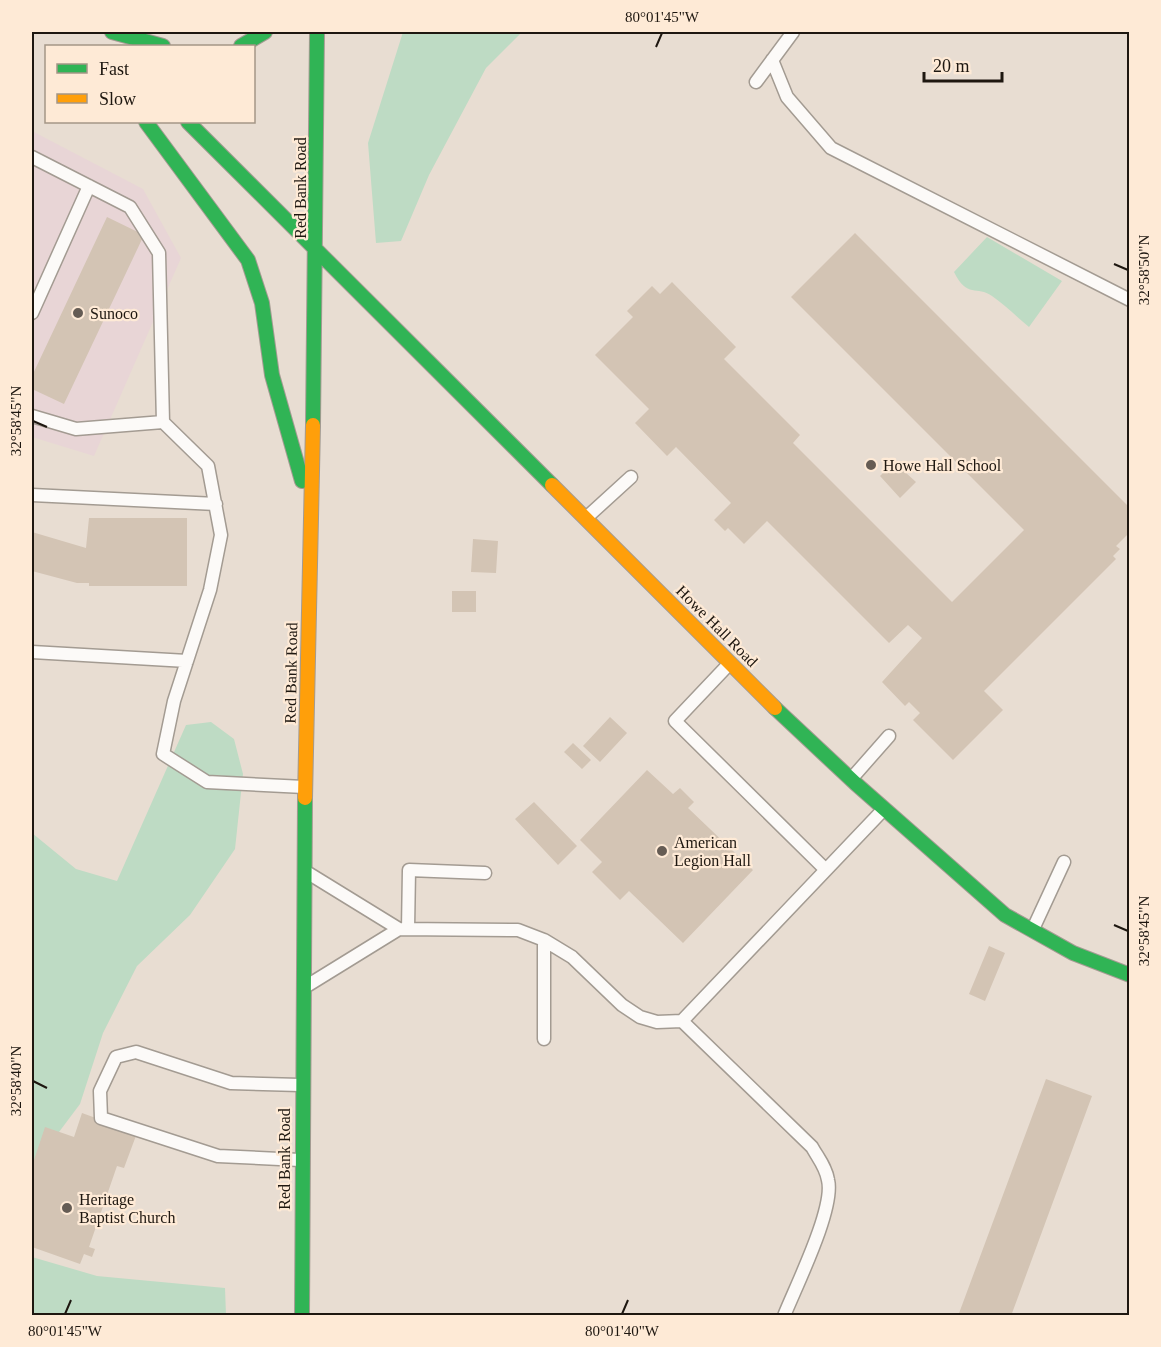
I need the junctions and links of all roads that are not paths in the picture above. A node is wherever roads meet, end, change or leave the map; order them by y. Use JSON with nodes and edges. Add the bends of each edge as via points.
{"nodes":[{"id":1,"x":265,"y":32,"type":"edge"},
{"id":2,"x":317,"y":32,"type":"edge"},
{"id":3,"x":793,"y":32,"type":"edge"},
{"id":4,"x":103,"y":36,"type":"edge"},
{"id":5,"x":157,"y":45,"type":"edge"},
{"id":6,"x":243,"y":45,"type":"edge"},
{"id":7,"x":772,"y":60,"type":"junction"},
{"id":8,"x":756,"y":82,"type":"dead end"},
{"id":9,"x":147,"y":123,"type":"edge"},
{"id":10,"x":189,"y":123,"type":"edge"},
{"id":11,"x":32,"y":157,"type":"edge"},
{"id":12,"x":89,"y":186,"type":"junction"},
{"id":13,"x":317,"y":253,"type":"junction"},
{"id":14,"x":1130,"y":300,"type":"edge"},
{"id":15,"x":32,"y":313,"type":"edge"},
{"id":16,"x":32,"y":416,"type":"edge"},
{"id":17,"x":163,"y":422,"type":"junction"},
{"id":18,"x":631,"y":477,"type":"dead end"},
{"id":19,"x":32,"y":495,"type":"edge"},
{"id":20,"x":216,"y":504,"type":"junction"},
{"id":21,"x":311,"y":515,"type":"junction"},
{"id":22,"x":585,"y":519,"type":"junction"},
{"id":23,"x":32,"y":652,"type":"edge"},
{"id":24,"x":187,"y":661,"type":"junction"},
{"id":25,"x":730,"y":663,"type":"junction"},
{"id":26,"x":889,"y":736,"type":"dead end"},
{"id":27,"x":852,"y":779,"type":"junction"},
{"id":28,"x":305,"y":787,"type":"junction"},
{"id":29,"x":885,"y":808,"type":"junction"},
{"id":30,"x":1064,"y":862,"type":"dead end"},
{"id":31,"x":826,"y":870,"type":"junction"},
{"id":32,"x":304,"y":871,"type":"junction"},
{"id":33,"x":485,"y":873,"type":"dead end"},
{"id":34,"x":403,"y":929,"type":"junction"},
{"id":35,"x":1033,"y":930,"type":"junction"},
{"id":36,"x":544,"y":940,"type":"junction"},
{"id":37,"x":1130,"y":975,"type":"edge"},
{"id":38,"x":302,"y":989,"type":"junction"},
{"id":39,"x":682,"y":1021,"type":"junction"},
{"id":40,"x":544,"y":1039,"type":"dead end"},
{"id":41,"x":301,"y":1085,"type":"junction"},
{"id":42,"x":300,"y":1160,"type":"junction"},
{"id":43,"x":302,"y":1316,"type":"edge"},
{"id":44,"x":784,"y":1316,"type":"edge"}],
"edges":[{"from":1,"to":6,"type":"main road"},
{"from":2,"to":13,"type":"main road","name":"Red Bank Road"},
{"from":3,"to":7,"type":"lane"},
{"from":4,"to":5,"type":"main road"},
{"from":7,"to":8,"type":"lane"},
{"from":7,"to":14,"type":"lane","via":[[787,97],[831,148]]},
{"from":9,"to":21,"type":"main road","via":[[248,260],[262,303],[272,375]]},
{"from":10,"to":13,"type":"main road","name":"Howe Hall Road"},
{"from":11,"to":12,"type":"lane"},
{"from":12,"to":15,"type":"lane"},
{"from":12,"to":17,"type":"lane","via":[[130,207],[159,253]]},
{"from":13,"to":21,"type":"main road","name":"Red Bank Road"},
{"from":13,"to":22,"type":"main road","name":"Howe Hall Road"},
{"from":16,"to":17,"type":"lane","via":[[76,429]]},
{"from":17,"to":20,"type":"lane","via":[[208,465]]},
{"from":18,"to":22,"type":"lane"},
{"from":19,"to":20,"type":"lane"},
{"from":20,"to":24,"type":"lane","via":[[221,535],[210,590]]},
{"from":21,"to":28,"type":"main road","name":"Red Bank Road"},
{"from":22,"to":25,"type":"main road","name":"Howe Hall Road"},
{"from":23,"to":24,"type":"lane"},
{"from":24,"to":28,"type":"lane","via":[[163,754],[207,782]]},
{"from":25,"to":27,"type":"main road","name":"Howe Hall Road"},
{"from":25,"to":31,"type":"lane","via":[[675,721]]},
{"from":26,"to":27,"type":"lane"},
{"from":27,"to":29,"type":"main road","name":"Howe Hall Road"},
{"from":28,"to":32,"type":"main road","name":"Red Bank Road"},
{"from":29,"to":31,"type":"lane"},
{"from":29,"to":35,"type":"main road","name":"Howe Hall Road","via":[[1005,915]]},
{"from":30,"to":35,"type":"lane"},
{"from":31,"to":39,"type":"lane"},
{"from":32,"to":34,"type":"lane"},
{"from":32,"to":38,"type":"main road","name":"Red Bank Road"},
{"from":33,"to":34,"type":"lane","via":[[410,870]]},
{"from":34,"to":36,"type":"lane","via":[[518,930]]},
{"from":34,"to":38,"type":"lane"},
{"from":35,"to":37,"type":"main road","name":"Howe Hall Road","via":[[1073,953]]},
{"from":36,"to":39,"type":"lane","via":[[572,957],[640,1017],[657,1022]]},
{"from":36,"to":40,"type":"lane"},
{"from":38,"to":41,"type":"main road","name":"Red Bank Road"},
{"from":39,"to":44,"type":"lane","via":[[812,1147],[824,1166],[829,1182],[828,1204]]},
{"from":41,"to":42,"type":"main road","name":"Red Bank Road"},
{"from":41,"to":42,"type":"lane","via":[[231,1083],[136,1052],[116,1057],[100,1091],[101,1118],[218,1156]]},
{"from":42,"to":43,"type":"main road","name":"Red Bank Road"}]}
